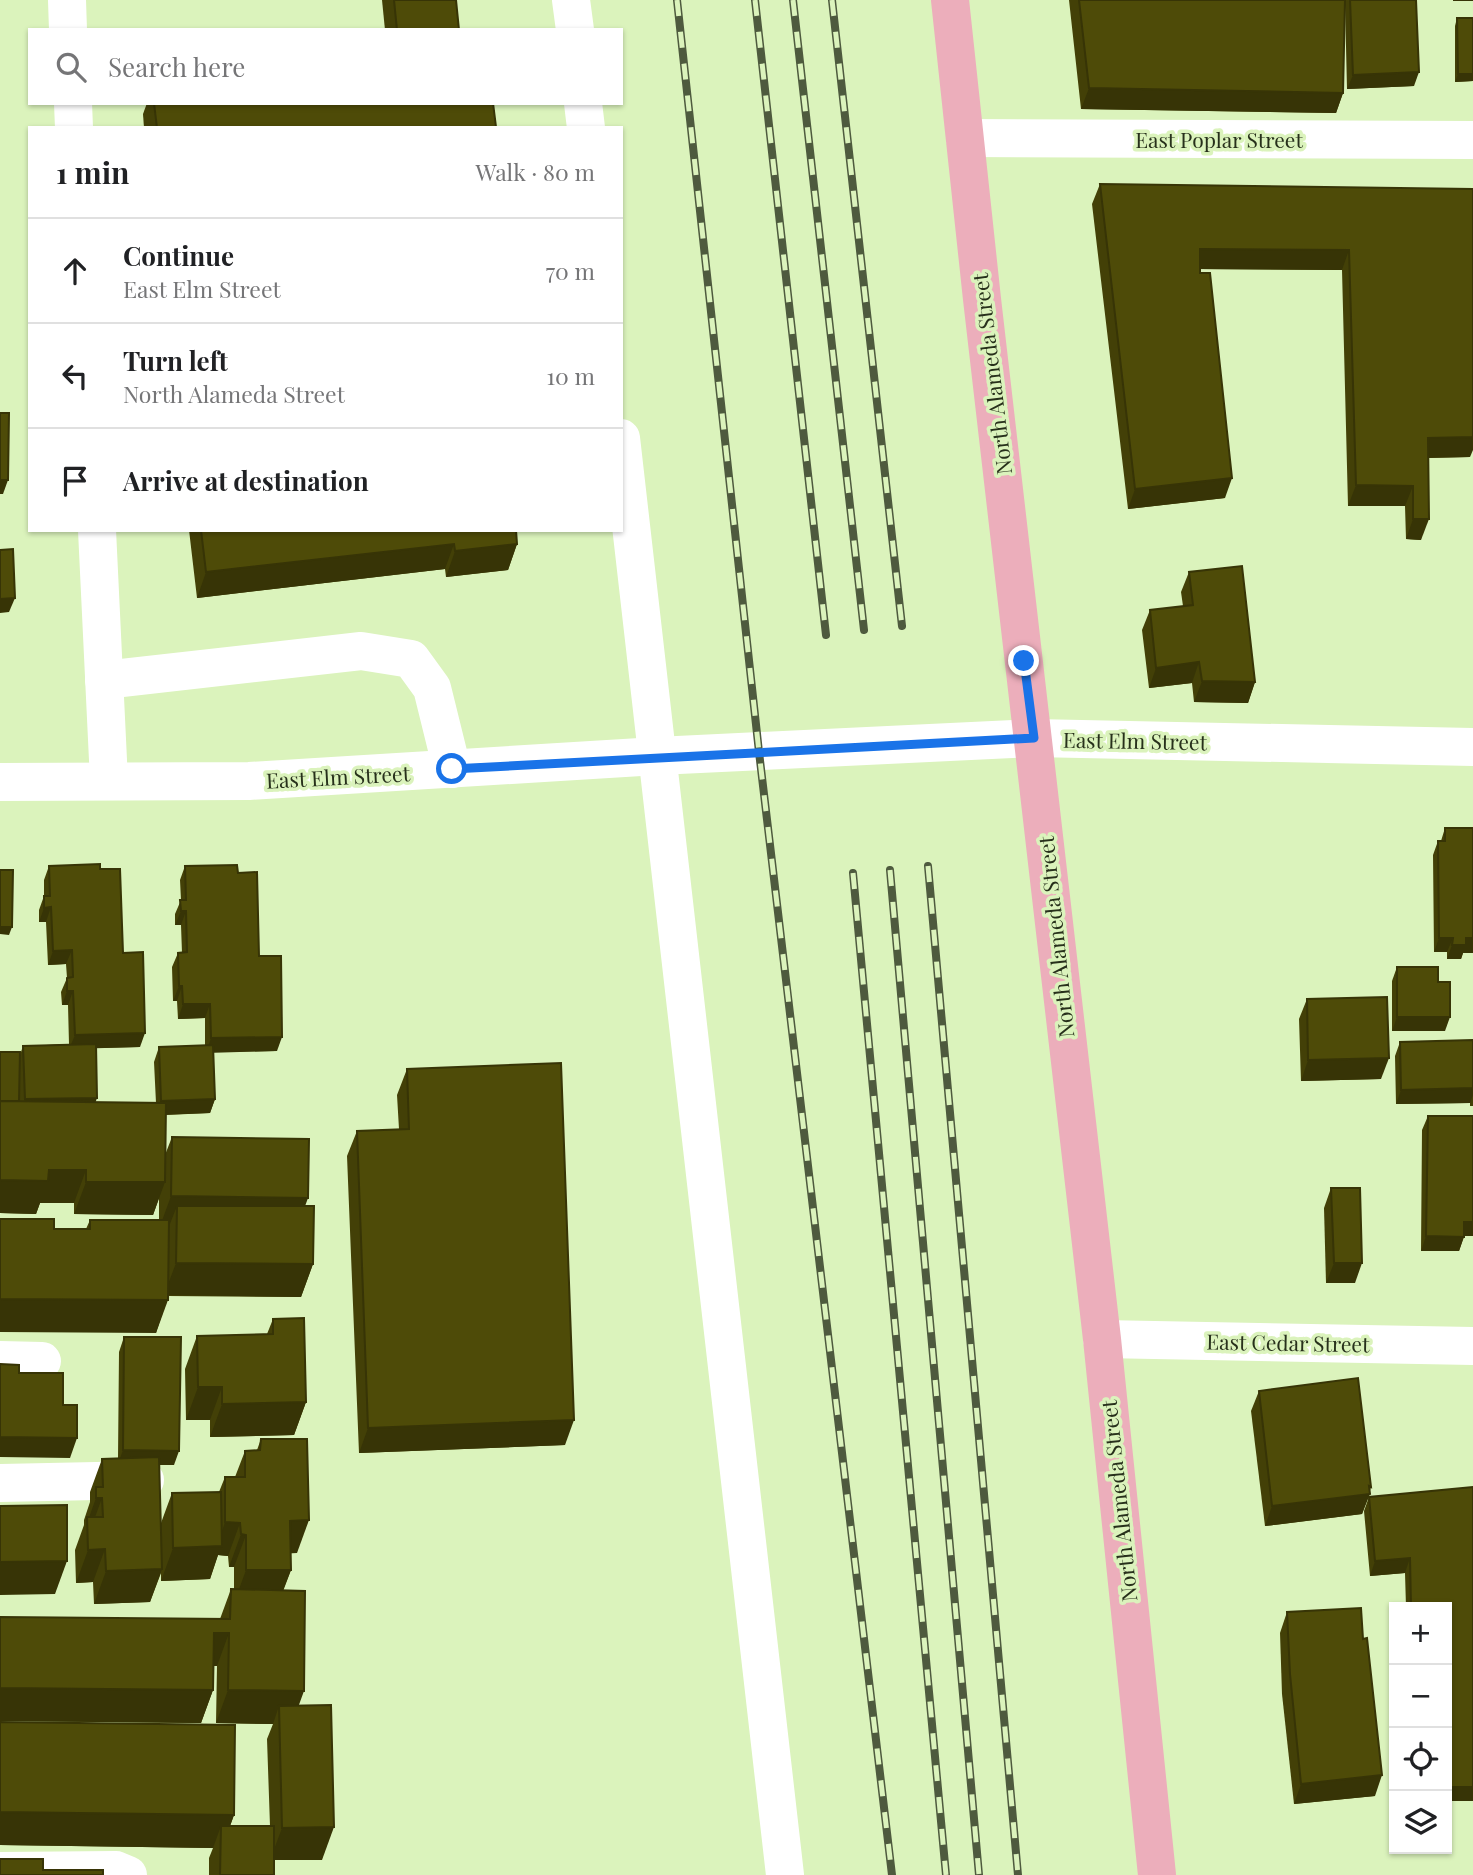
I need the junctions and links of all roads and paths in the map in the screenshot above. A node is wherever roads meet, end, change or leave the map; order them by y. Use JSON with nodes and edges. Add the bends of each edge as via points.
{"nodes":[{"id":1,"x":67,"y":0,"type":"edge"},
{"id":2,"x":571,"y":0,"type":"edge"},
{"id":3,"x":958,"y":1,"type":"edge"},
{"id":4,"x":68,"y":28,"type":"edge"},
{"id":5,"x":575,"y":28,"type":"edge"},
{"id":6,"x":73,"y":105,"type":"edge"},
{"id":7,"x":583,"y":105,"type":"edge"},
{"id":8,"x":74,"y":126,"type":"edge"},
{"id":9,"x":586,"y":126,"type":"edge"},
{"id":10,"x":965,"y":138,"type":"junction"},
{"id":11,"x":1473,"y":140,"type":"edge"},
{"id":12,"x":623,"y":456,"type":"edge"},
{"id":13,"x":97,"y":532,"type":"edge"},
{"id":14,"x":104,"y":680,"type":"junction"},
{"id":15,"x":1034,"y":738,"type":"junction"},
{"id":16,"x":1473,"y":747,"type":"edge"},
{"id":17,"x":657,"y":756,"type":"junction"},
{"id":18,"x":452,"y":769,"type":"junction"},
{"id":19,"x":109,"y":781,"type":"junction"},
{"id":20,"x":0,"y":782,"type":"edge"},
{"id":21,"x":1102,"y":1339,"type":"junction"},
{"id":22,"x":1473,"y":1346,"type":"edge"},
{"id":23,"x":0,"y":1360,"type":"edge"},
{"id":24,"x":42,"y":1361,"type":"dead end"},
{"id":25,"x":155,"y":1480,"type":"edge"},
{"id":26,"x":0,"y":1483,"type":"edge"},
{"id":27,"x":0,"y":1871,"type":"edge"},
{"id":28,"x":128,"y":1875,"type":"edge"},
{"id":29,"x":785,"y":1875,"type":"edge"},
{"id":30,"x":1157,"y":1875,"type":"edge"}],
"edges":[{"from":1,"to":4,"type":"street"},
{"from":2,"to":5,"type":"street"},
{"from":3,"to":10,"type":"main road","name":"North Alameda Street"},
{"from":6,"to":8,"type":"street"},
{"from":7,"to":9,"type":"street"},
{"from":10,"to":11,"type":"street","name":"East Poplar Street"},
{"from":10,"to":15,"type":"main road","name":"North Alameda Street"},
{"from":12,"to":17,"type":"street"},
{"from":13,"to":14,"type":"street"},
{"from":14,"to":18,"type":"street","via":[[361,651],[411,659],[432,688]]},
{"from":14,"to":19,"type":"street"},
{"from":15,"to":16,"type":"street","name":"East Elm Street"},
{"from":15,"to":17,"type":"street","name":"East Elm Street"},
{"from":15,"to":21,"type":"main road","name":"North Alameda Street"},
{"from":17,"to":18,"type":"street","name":"East Elm Street"},
{"from":17,"to":29,"type":"street"},
{"from":18,"to":19,"type":"street","name":"East Elm Street","via":[[249,781]]},
{"from":19,"to":20,"type":"street","name":"East Elm Street"},
{"from":21,"to":22,"type":"street","name":"East Cedar Street"},
{"from":21,"to":30,"type":"main road","name":"North Alameda Street"},
{"from":23,"to":24,"type":"street"},
{"from":25,"to":26,"type":"street"},
{"from":27,"to":28,"type":"street","via":[[116,1870]]}]}
